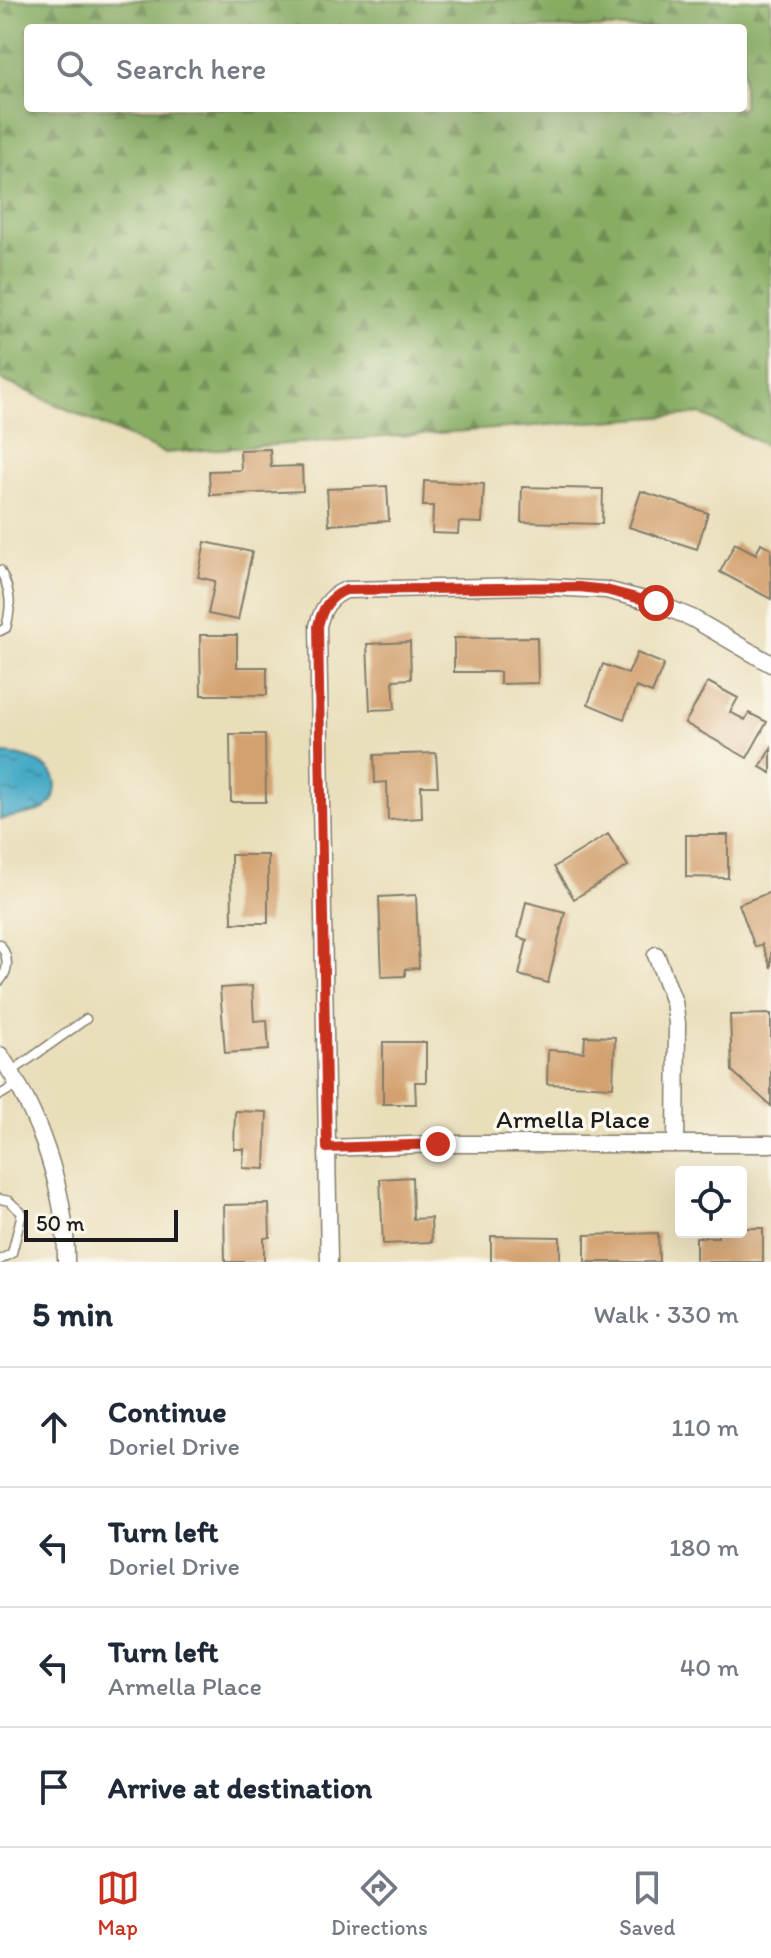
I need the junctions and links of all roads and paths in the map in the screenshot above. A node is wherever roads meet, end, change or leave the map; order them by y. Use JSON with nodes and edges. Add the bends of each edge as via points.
{"nodes":[{"id":1,"x":0,"y":570,"type":"edge"},
{"id":2,"x":0,"y":631,"type":"edge"},
{"id":3,"x":771,"y":664,"type":"edge"},
{"id":4,"x":0,"y":944,"type":"edge"},
{"id":5,"x":656,"y":955,"type":"dead end"},
{"id":6,"x":0,"y":981,"type":"edge"},
{"id":7,"x":86,"y":1019,"type":"dead end"},
{"id":8,"x":7,"y":1068,"type":"edge"},
{"id":9,"x":0,"y":1095,"type":"edge"},
{"id":10,"x":676,"y":1143,"type":"junction"},
{"id":11,"x":771,"y":1144,"type":"edge"},
{"id":12,"x":327,"y":1148,"type":"junction"},
{"id":13,"x":0,"y":1199,"type":"edge"},
{"id":14,"x":0,"y":1260,"type":"edge"},
{"id":15,"x":66,"y":1262,"type":"edge"},
{"id":16,"x":329,"y":1262,"type":"edge"}],
"edges":[{"from":1,"to":2,"type":"lane","via":[[9,586],[11,609],[6,628]]},
{"from":3,"to":12,"type":"street","via":[[692,618],[606,590],[515,586],[346,590],[334,595],[318,626]]},
{"from":4,"to":6,"type":"lane","via":[[7,964]]},
{"from":5,"to":10,"type":"street","via":[[677,1023]]},
{"from":7,"to":8,"type":"lane"},
{"from":8,"to":9,"type":"lane"},
{"from":8,"to":15,"type":"street","via":[[42,1137],[64,1214]]},
{"from":10,"to":11,"type":"street","name":"Armella Place"},
{"from":10,"to":12,"type":"street","name":"Armella Place"},
{"from":12,"to":16,"type":"street"},
{"from":13,"to":14,"type":"lane","via":[[22,1213],[12,1253]]}]}
